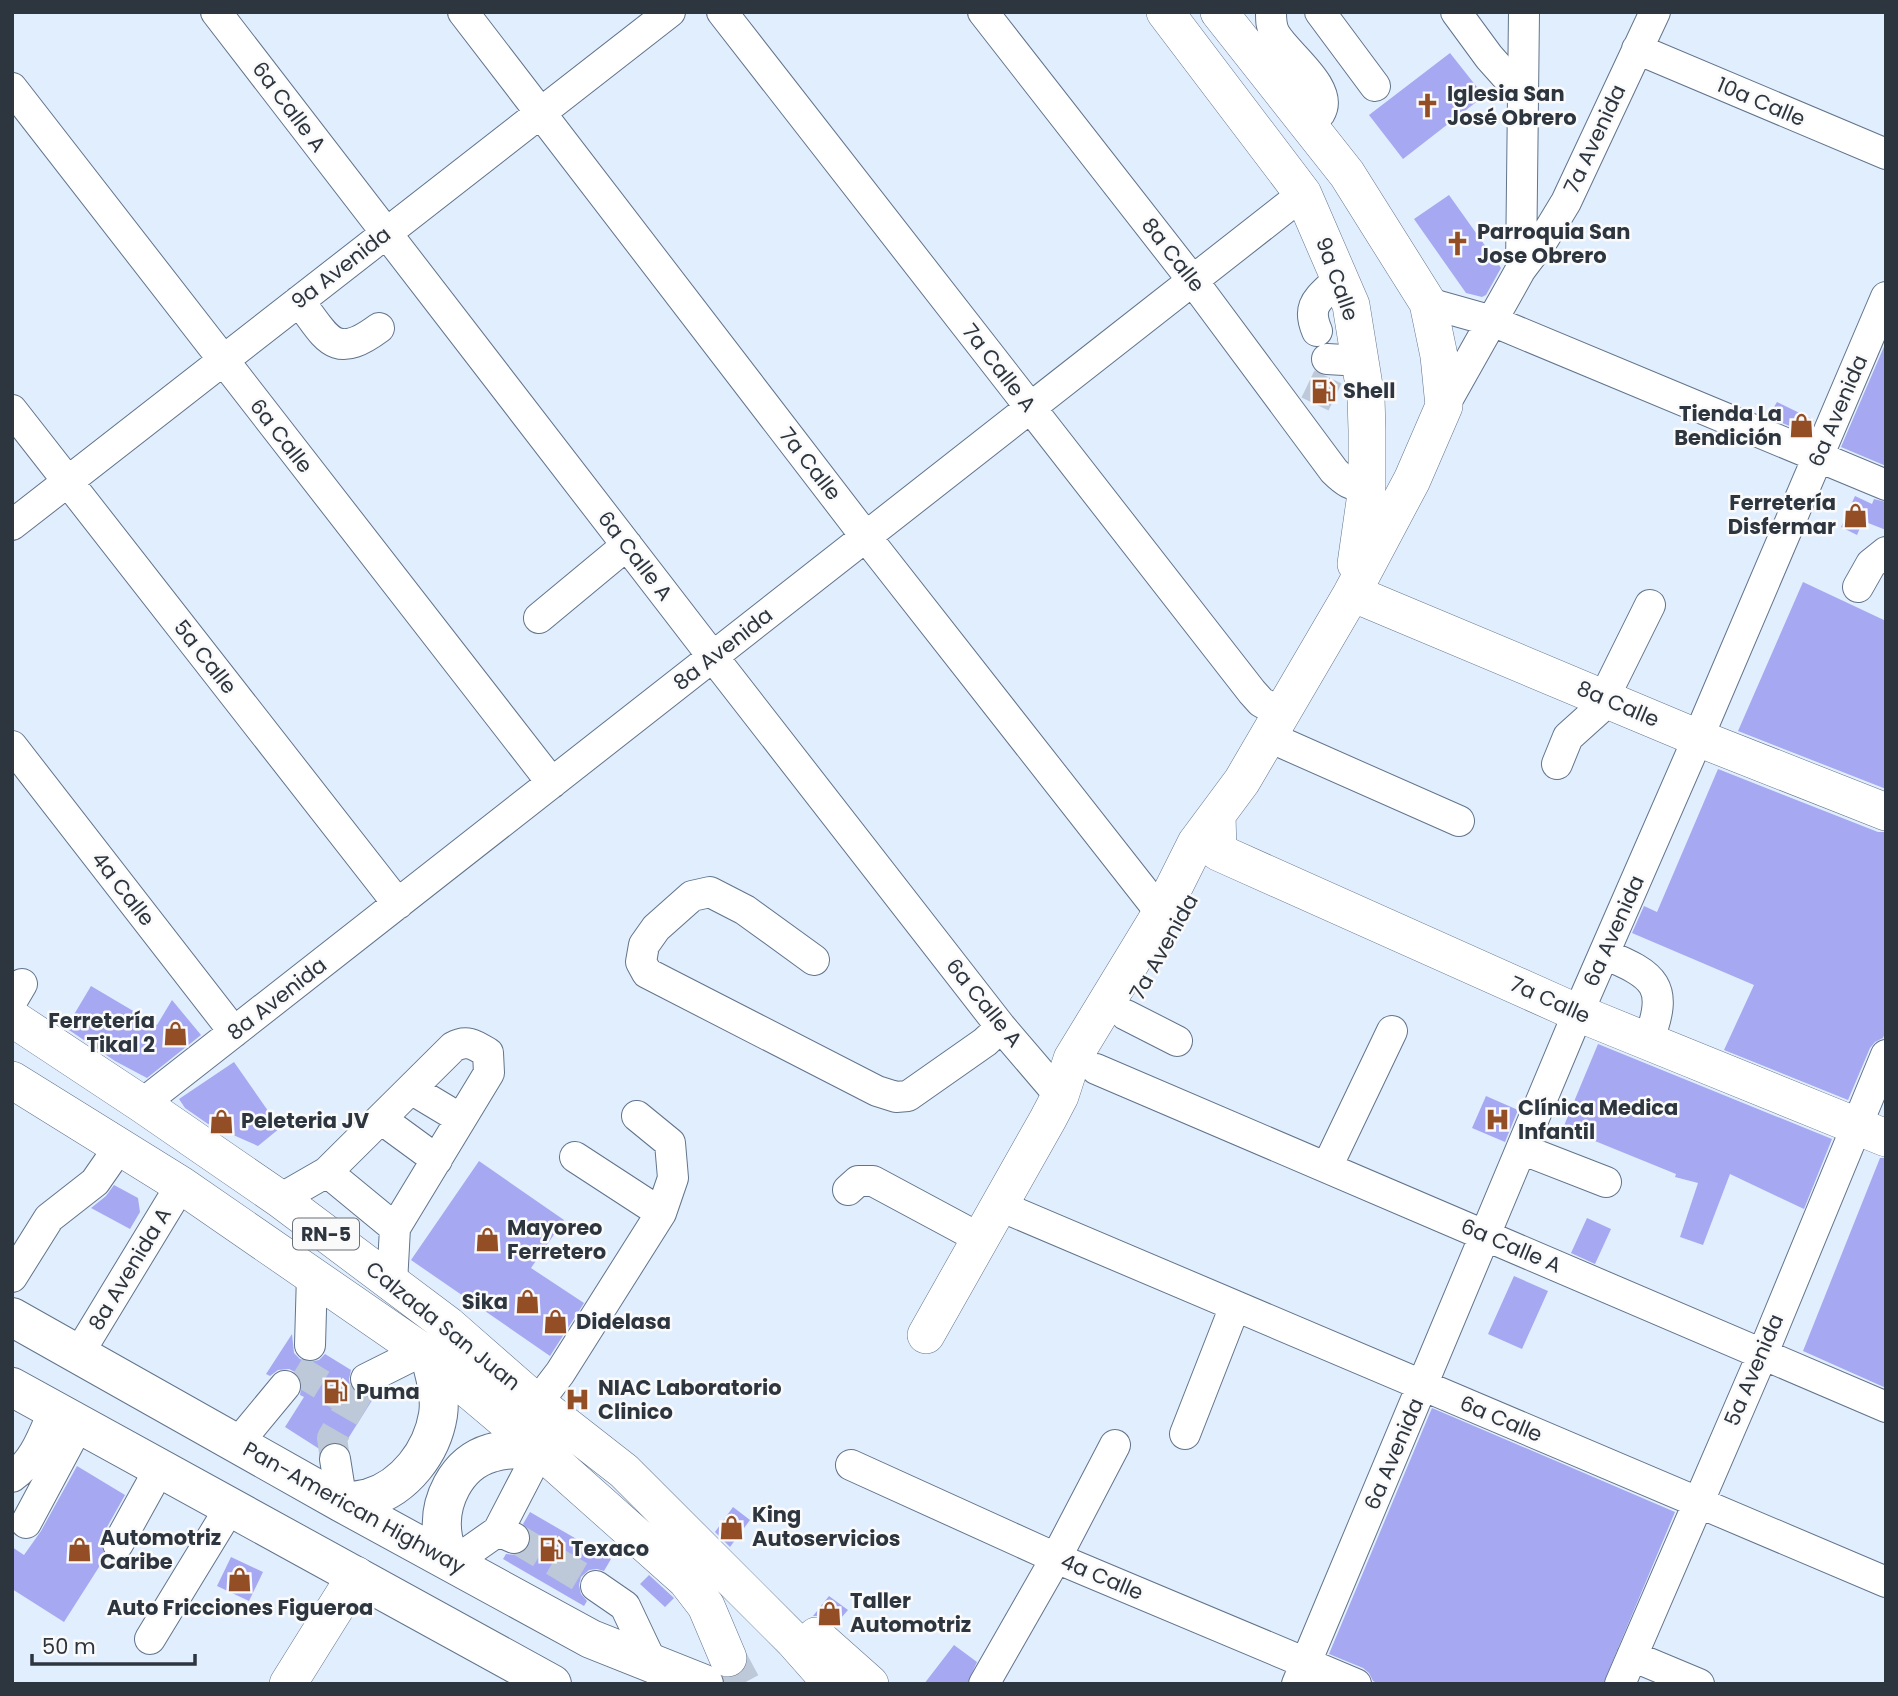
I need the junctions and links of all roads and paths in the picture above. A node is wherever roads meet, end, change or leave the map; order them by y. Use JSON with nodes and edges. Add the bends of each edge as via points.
{"nodes":[{"id":1,"x":216,"y":12,"type":"edge"},
{"id":2,"x":463,"y":12,"type":"edge"},
{"id":3,"x":670,"y":12,"type":"edge"},
{"id":4,"x":723,"y":12,"type":"edge"},
{"id":5,"x":983,"y":12,"type":"edge"},
{"id":6,"x":1165,"y":12,"type":"edge"},
{"id":7,"x":1219,"y":12,"type":"edge"},
{"id":8,"x":1271,"y":12,"type":"edge"},
{"id":9,"x":1320,"y":12,"type":"edge"},
{"id":10,"x":1456,"y":12,"type":"edge"},
{"id":11,"x":1524,"y":12,"type":"edge"},
{"id":12,"x":1655,"y":12,"type":"edge"},
{"id":13,"x":1637,"y":49,"type":"junction"},
{"id":14,"x":1376,"y":86,"type":"dead end"},
{"id":15,"x":12,"y":88,"type":"edge"},
{"id":16,"x":1522,"y":94,"type":"junction"},
{"id":17,"x":540,"y":114,"type":"junction"},
{"id":18,"x":1308,"y":125,"type":"junction"},
{"id":19,"x":1886,"y":154,"type":"edge"},
{"id":20,"x":1303,"y":194,"type":"junction"},
{"id":21,"x":385,"y":234,"type":"junction"},
{"id":22,"x":1521,"y":269,"type":"junction"},
{"id":23,"x":1339,"y":278,"type":"junction"},
{"id":24,"x":1193,"y":281,"type":"junction"},
{"id":25,"x":1886,"y":297,"type":"edge"},
{"id":26,"x":299,"y":301,"type":"junction"},
{"id":27,"x":1427,"y":303,"type":"junction"},
{"id":28,"x":1492,"y":321,"type":"junction"},
{"id":29,"x":379,"y":328,"type":"dead end"},
{"id":30,"x":1332,"y":355,"type":"junction"},
{"id":31,"x":222,"y":361,"type":"junction"},
{"id":32,"x":1444,"y":406,"type":"junction"},
{"id":33,"x":1030,"y":408,"type":"junction"},
{"id":34,"x":12,"y":410,"type":"edge"},
{"id":35,"x":1818,"y":457,"type":"junction"},
{"id":36,"x":1412,"y":480,"type":"junction"},
{"id":37,"x":68,"y":481,"type":"junction"},
{"id":38,"x":1886,"y":485,"type":"edge"},
{"id":39,"x":1367,"y":487,"type":"junction"},
{"id":40,"x":12,"y":524,"type":"edge"},
{"id":41,"x":866,"y":537,"type":"junction"},
{"id":42,"x":627,"y":545,"type":"junction"},
{"id":43,"x":1886,"y":552,"type":"edge"},
{"id":44,"x":1858,"y":587,"type":"dead end"},
{"id":45,"x":1352,"y":593,"type":"junction"},
{"id":46,"x":1650,"y":605,"type":"dead end"},
{"id":47,"x":539,"y":618,"type":"dead end"},
{"id":48,"x":713,"y":657,"type":"junction"},
{"id":49,"x":1604,"y":698,"type":"junction"},
{"id":50,"x":1276,"y":725,"type":"junction"},
{"id":51,"x":1699,"y":738,"type":"junction"},
{"id":52,"x":12,"y":746,"type":"edge"},
{"id":53,"x":1557,"y":764,"type":"dead end"},
{"id":54,"x":1242,"y":781,"type":"junction"},
{"id":55,"x":552,"y":783,"type":"junction"},
{"id":56,"x":1886,"y":812,"type":"edge"},
{"id":57,"x":1217,"y":815,"type":"junction"},
{"id":58,"x":1459,"y":821,"type":"dead end"},
{"id":59,"x":1218,"y":852,"type":"junction"},
{"id":60,"x":398,"y":904,"type":"junction"},
{"id":61,"x":1161,"y":913,"type":"junction"},
{"id":62,"x":1604,"y":954,"type":"junction"},
{"id":63,"x":814,"y":960,"type":"dead end"},
{"id":64,"x":16,"y":1001,"type":"edge"},
{"id":65,"x":1578,"y":1013,"type":"junction"},
{"id":66,"x":1126,"y":1015,"type":"junction"},
{"id":67,"x":1001,"y":1027,"type":"junction"},
{"id":68,"x":1392,"y":1031,"type":"dead end"},
{"id":69,"x":234,"y":1032,"type":"junction"},
{"id":70,"x":1177,"y":1041,"type":"dead end"},
{"id":71,"x":1648,"y":1041,"type":"junction"},
{"id":72,"x":1886,"y":1055,"type":"edge"},
{"id":73,"x":1096,"y":1069,"type":"junction"},
{"id":74,"x":12,"y":1080,"type":"edge"},
{"id":75,"x":411,"y":1088,"type":"junction"},
{"id":76,"x":1060,"y":1096,"type":"junction"},
{"id":77,"x":142,"y":1104,"type":"junction"},
{"id":78,"x":637,"y":1116,"type":"dead end"},
{"id":79,"x":381,"y":1119,"type":"junction"},
{"id":80,"x":461,"y":1119,"type":"junction"},
{"id":81,"x":1871,"y":1131,"type":"edge"},
{"id":82,"x":120,"y":1146,"type":"junction"},
{"id":83,"x":1521,"y":1149,"type":"junction"},
{"id":84,"x":575,"y":1157,"type":"dead end"},
{"id":85,"x":437,"y":1160,"type":"junction"},
{"id":86,"x":1327,"y":1167,"type":"junction"},
{"id":87,"x":327,"y":1172,"type":"junction"},
{"id":88,"x":1606,"y":1182,"type":"dead end"},
{"id":89,"x":181,"y":1185,"type":"junction"},
{"id":90,"x":848,"y":1190,"type":"dead end"},
{"id":91,"x":280,"y":1199,"type":"junction"},
{"id":92,"x":1000,"y":1206,"type":"junction"},
{"id":93,"x":661,"y":1213,"type":"junction"},
{"id":94,"x":395,"y":1228,"type":"junction"},
{"id":95,"x":1485,"y":1235,"type":"junction"},
{"id":96,"x":981,"y":1239,"type":"junction"},
{"id":97,"x":312,"y":1275,"type":"junction"},
{"id":98,"x":12,"y":1278,"type":"edge"},
{"id":99,"x":392,"y":1283,"type":"junction"},
{"id":100,"x":1236,"y":1306,"type":"junction"},
{"id":101,"x":12,"y":1317,"type":"edge"},
{"id":102,"x":926,"y":1335,"type":"dead end"},
{"id":103,"x":310,"y":1345,"type":"dead end"},
{"id":104,"x":79,"y":1353,"type":"junction"},
{"id":105,"x":1763,"y":1353,"type":"junction"},
{"id":106,"x":426,"y":1354,"type":"junction"},
{"id":107,"x":366,"y":1379,"type":"tunnel mouth"},
{"id":108,"x":1422,"y":1385,"type":"junction"},
{"id":109,"x":285,"y":1386,"type":"dead end"},
{"id":110,"x":12,"y":1387,"type":"edge"},
{"id":111,"x":537,"y":1403,"type":"junction"},
{"id":112,"x":1886,"y":1407,"type":"edge"},
{"id":113,"x":66,"y":1417,"type":"junction"},
{"id":114,"x":1185,"y":1434,"type":"dead end"},
{"id":115,"x":237,"y":1444,"type":"junction"},
{"id":116,"x":1115,"y":1445,"type":"dead end"},
{"id":117,"x":540,"y":1450,"type":"junction"},
{"id":118,"x":335,"y":1459,"type":"tunnel mouth"},
{"id":119,"x":851,"y":1465,"type":"dead end"},
{"id":120,"x":160,"y":1468,"type":"junction"},
{"id":121,"x":624,"y":1471,"type":"junction"},
{"id":122,"x":12,"y":1477,"type":"edge"},
{"id":123,"x":1697,"y":1502,"type":"junction"},
{"id":124,"x":342,"y":1503,"type":"junction"},
{"id":125,"x":230,"y":1506,"type":"junction"},
{"id":126,"x":26,"y":1523,"type":"dead end"},
{"id":127,"x":118,"y":1544,"type":"dead end"},
{"id":128,"x":1056,"y":1558,"type":"junction"},
{"id":129,"x":454,"y":1562,"type":"junction"},
{"id":130,"x":356,"y":1575,"type":"junction"},
{"id":131,"x":1886,"y":1582,"type":"edge"},
{"id":132,"x":596,"y":1586,"type":"tunnel mouth"},
{"id":133,"x":150,"y":1639,"type":"dead end"},
{"id":134,"x":1632,"y":1656,"type":"junction"},
{"id":135,"x":652,"y":1663,"type":"junction"},
{"id":136,"x":716,"y":1671,"type":"edge"},
{"id":137,"x":1302,"y":1673,"type":"edge"},
{"id":138,"x":288,"y":1684,"type":"edge"},
{"id":139,"x":552,"y":1684,"type":"edge"},
{"id":140,"x":832,"y":1684,"type":"edge"},
{"id":141,"x":870,"y":1684,"type":"edge"},
{"id":142,"x":984,"y":1684,"type":"edge"},
{"id":143,"x":1356,"y":1684,"type":"edge"},
{"id":144,"x":1620,"y":1684,"type":"edge"},
{"id":145,"x":1699,"y":1684,"type":"edge"}],
"edges":[{"from":1,"to":21,"type":"street","name":"6a Calle A"},
{"from":2,"to":17,"type":"street","name":"7a Calle"},
{"from":3,"to":17,"type":"street","name":"9a Avenida"},
{"from":4,"to":33,"type":"street","name":"7a Calle A"},
{"from":5,"to":24,"type":"street","name":"8a Calle"},
{"from":6,"to":20,"type":"main road","name":"9a Calle"},
{"from":7,"to":18,"type":"main road"},
{"from":8,"to":18,"type":"street","via":[[1275,34],[1321,90],[1320,113]]},
{"from":9,"to":14,"type":"street"},
{"from":10,"to":16,"type":"street"},
{"from":11,"to":16,"type":"street"},
{"from":12,"to":13,"type":"street","name":"7a Avenida"},
{"from":13,"to":19,"type":"street","name":"10a Calle"},
{"from":13,"to":22,"type":"street","name":"7a Avenida","via":[[1566,202]]},
{"from":15,"to":31,"type":"street","name":"6a Calle"},
{"from":16,"to":22,"type":"street"},
{"from":17,"to":21,"type":"street","name":"9a Avenida"},
{"from":17,"to":41,"type":"street","name":"7a Calle"},
{"from":18,"to":27,"type":"main road","via":[[1347,174]]},
{"from":20,"to":23,"type":"main road","name":"9a Calle"},
{"from":20,"to":24,"type":"street","name":"8a Avenida"},
{"from":21,"to":26,"type":"street","name":"9a Avenida"},
{"from":21,"to":42,"type":"street","name":"6a Calle A"},
{"from":22,"to":28,"type":"street","name":"7a Avenida"},
{"from":23,"to":30,"type":"main road","name":"9a Calle","via":[[1351,305]]},
{"from":23,"to":30,"type":"street","via":[[1313,306],[1311,318]]},
{"from":24,"to":33,"type":"street","name":"8a Avenida"},
{"from":24,"to":39,"type":"street","name":"8a Calle","via":[[1308,415],[1334,471],[1345,482]]},
{"from":25,"to":35,"type":"street","name":"6a Avenida"},
{"from":26,"to":29,"type":"street","via":[[339,346],[362,341]]},
{"from":26,"to":31,"type":"street","name":"9a Avenida"},
{"from":27,"to":28,"type":"street"},
{"from":27,"to":32,"type":"main road"},
{"from":28,"to":32,"type":"street","name":"7a Avenida"},
{"from":28,"to":35,"type":"street"},
{"from":30,"to":39,"type":"main road","name":"9a Calle","via":[[1366,398]]},
{"from":31,"to":37,"type":"street","name":"9a Avenida"},
{"from":31,"to":55,"type":"street","name":"6a Calle"},
{"from":32,"to":36,"type":"main road"},
{"from":33,"to":41,"type":"street","name":"8a Avenida"},
{"from":33,"to":50,"type":"street","name":"7a Calle A"},
{"from":34,"to":37,"type":"street","name":"5a Calle"},
{"from":35,"to":38,"type":"street"},
{"from":35,"to":51,"type":"street","name":"6a Avenida"},
{"from":36,"to":39,"type":"main road","via":[[1399,486]]},
{"from":36,"to":45,"type":"main road","name":"7a Avenida"},
{"from":37,"to":40,"type":"street","name":"9a Avenida"},
{"from":37,"to":60,"type":"street","name":"5a Calle"},
{"from":39,"to":45,"type":"main road","name":"9a Calle"},
{"from":41,"to":48,"type":"street","name":"8a Avenida"},
{"from":41,"to":61,"type":"street","name":"7a Calle"},
{"from":42,"to":47,"type":"street"},
{"from":42,"to":48,"type":"street","name":"6a Calle A"},
{"from":43,"to":44,"type":"street","via":[[1871,564]]},
{"from":45,"to":49,"type":"main road","name":"8a Calle"},
{"from":45,"to":50,"type":"main road","name":"7a Avenida"},
{"from":46,"to":49,"type":"street"},
{"from":48,"to":55,"type":"street","name":"8a Avenida"},
{"from":48,"to":67,"type":"street","name":"6a Calle A"},
{"from":49,"to":51,"type":"main road","name":"8a Calle"},
{"from":49,"to":53,"type":"street","via":[[1598,710],[1568,737]]},
{"from":50,"to":54,"type":"main road","name":"7a Avenida"},
{"from":50,"to":58,"type":"street","name":"7a Calle A"},
{"from":51,"to":56,"type":"main road","name":"8a Calle"},
{"from":51,"to":62,"type":"street","name":"6a Avenida"},
{"from":52,"to":69,"type":"street","name":"4a Calle"},
{"from":54,"to":57,"type":"main road","name":"7a Avenida"},
{"from":54,"to":59,"type":"main road","name":"7a Avenida"},
{"from":55,"to":60,"type":"street","name":"8a Avenida"},
{"from":57,"to":59,"type":"main road"},
{"from":57,"to":61,"type":"main road","name":"7a Avenida","via":[[1196,843]]},
{"from":59,"to":65,"type":"main road","name":"7a Calle"},
{"from":59,"to":66,"type":"main road","name":"7a Avenida"},
{"from":60,"to":69,"type":"street","name":"8a Avenida"},
{"from":61,"to":76,"type":"main road","name":"7a Avenida","via":[[1072,1059]]},
{"from":62,"to":65,"type":"street","name":"6a Avenida"},
{"from":62,"to":71,"type":"street","via":[[1654,984],[1658,1004]]},
{"from":63,"to":67,"type":"street","via":[[745,910],[710,892],[692,896],[656,928],[644,945],[642,962],[647,972],[896,1097],[908,1096]]},
{"from":64,"to":77,"type":"main road","name":"Calzada San Juan","number":"RN-5"},
{"from":65,"to":71,"type":"main road","name":"7a Calle"},
{"from":65,"to":83,"type":"street","name":"6a Avenida"},
{"from":66,"to":70,"type":"street"},
{"from":66,"to":73,"type":"main road","name":"7a Avenida"},
{"from":67,"to":76,"type":"street","name":"6a Calle A"},
{"from":68,"to":86,"type":"street"},
{"from":69,"to":77,"type":"street","name":"8a Avenida"},
{"from":71,"to":81,"type":"main road","name":"7a Calle"},
{"from":72,"to":81,"type":"street","name":"5a Avenida"},
{"from":73,"to":76,"type":"main road","name":"7a Avenida"},
{"from":73,"to":86,"type":"street","name":"6a Calle A"},
{"from":74,"to":82,"type":"main road","name":"Calzada San Juan","number":"RN-5"},
{"from":75,"to":79,"type":"street"},
{"from":75,"to":80,"type":"street"},
{"from":75,"to":80,"type":"street","via":[[460,1043],[469,1042],[488,1053],[489,1073]]},
{"from":76,"to":92,"type":"main road","name":"7a Avenida"},
{"from":77,"to":91,"type":"main road","name":"Calzada San Juan","number":"RN-5"},
{"from":78,"to":93,"type":"street","via":[[670,1143],[674,1178]]},
{"from":79,"to":85,"type":"street"},
{"from":79,"to":87,"type":"street"},
{"from":80,"to":85,"type":"street"},
{"from":81,"to":105,"type":"street","name":"5a Avenida"},
{"from":82,"to":89,"type":"main road","name":"Calzada San Juan","number":"RN-5"},
{"from":82,"to":98,"type":"street","via":[[95,1182],[49,1217]]},
{"from":83,"to":88,"type":"street"},
{"from":83,"to":95,"type":"street","name":"6a Avenida"},
{"from":84,"to":93,"type":"street"},
{"from":85,"to":94,"type":"street"},
{"from":86,"to":95,"type":"street","name":"6a Calle A"},
{"from":87,"to":91,"type":"street"},
{"from":87,"to":94,"type":"street"},
{"from":89,"to":97,"type":"main road","name":"Calzada San Juan","number":"RN-5"},
{"from":89,"to":104,"type":"street","name":"8a Avenida A"},
{"from":90,"to":96,"type":"street","via":[[858,1181],[873,1181]]},
{"from":91,"to":99,"type":"main road","name":"Calzada San Juan","number":"RN-5"},
{"from":92,"to":96,"type":"main road","name":"7a Avenida"},
{"from":92,"to":100,"type":"street","name":"6a Calle"},
{"from":93,"to":111,"type":"street"},
{"from":94,"to":99,"type":"street"},
{"from":95,"to":105,"type":"street","name":"6a Calle A"},
{"from":95,"to":108,"type":"street","name":"6a Avenida"},
{"from":96,"to":102,"type":"main road","name":"7a Avenida"},
{"from":97,"to":103,"type":"street"},
{"from":97,"to":106,"type":"main road","name":"Calzada San Juan","number":"RN-5"},
{"from":99,"to":111,"type":"main road","name":"Calzada San Juan","number":"RN-5"},
{"from":100,"to":108,"type":"street","name":"6a Calle"},
{"from":100,"to":114,"type":"street"},
{"from":101,"to":104,"type":"highway","name":"Pan-American Highway"},
{"from":104,"to":115,"type":"highway","name":"Pan-American Highway"},
{"from":105,"to":112,"type":"street","name":"6a Calle A"},
{"from":105,"to":123,"type":"street","name":"5a Avenida"},
{"from":106,"to":107,"type":"street"},
{"from":106,"to":117,"type":"main road","name":"Calzada San Juan","number":"RN-5"},
{"from":106,"to":124,"type":"highway","via":[[438,1385],[438,1414],[431,1441],[396,1485],[370,1498]]},
{"from":108,"to":123,"type":"street","name":"6a Calle"},
{"from":108,"to":137,"type":"street","name":"6a Avenida"},
{"from":109,"to":115,"type":"street"},
{"from":110,"to":113,"type":"highway"},
{"from":111,"to":121,"type":"main road","name":"Calzada San Juan","number":"RN-5"},
{"from":113,"to":120,"type":"highway"},
{"from":113,"to":122,"type":"street"},
{"from":113,"to":126,"type":"street"},
{"from":115,"to":124,"type":"highway","name":"Pan-American Highway"},
{"from":116,"to":128,"type":"street"},
{"from":117,"to":129,"type":"street","via":[[507,1534]]},
{"from":117,"to":129,"type":"highway","via":[[488,1453],[466,1467],[450,1488],[442,1512],[443,1538]]},
{"from":117,"to":136,"type":"main road","name":"Calzada San Juan","number":"RN-5","via":[[686,1580],[706,1606]]},
{"from":118,"to":124,"type":"street"},
{"from":119,"to":128,"type":"street","name":"4a Calle"},
{"from":120,"to":125,"type":"highway"},
{"from":120,"to":127,"type":"street"},
{"from":121,"to":140,"type":"main road","name":"Calzada San Juan","number":"RN-5"},
{"from":121,"to":141,"type":"main road"},
{"from":123,"to":131,"type":"street","name":"6a Calle"},
{"from":123,"to":134,"type":"street","name":"5a Avenida"},
{"from":124,"to":129,"type":"highway","name":"Pan-American Highway"},
{"from":125,"to":130,"type":"highway"},
{"from":125,"to":133,"type":"street"},
{"from":128,"to":137,"type":"street","name":"4a Calle"},
{"from":128,"to":142,"type":"street"},
{"from":129,"to":135,"type":"highway","name":"Pan-American Highway","via":[[591,1639]]},
{"from":130,"to":138,"type":"main road"},
{"from":130,"to":139,"type":"highway"},
{"from":132,"to":135,"type":"street","via":[[625,1606]]},
{"from":134,"to":144,"type":"street","name":"5a Avenida"},
{"from":134,"to":145,"type":"street"},
{"from":135,"to":136,"type":"highway","name":"Pan-American Highway"},
{"from":137,"to":143,"type":"street","name":"4a Calle"}]}
